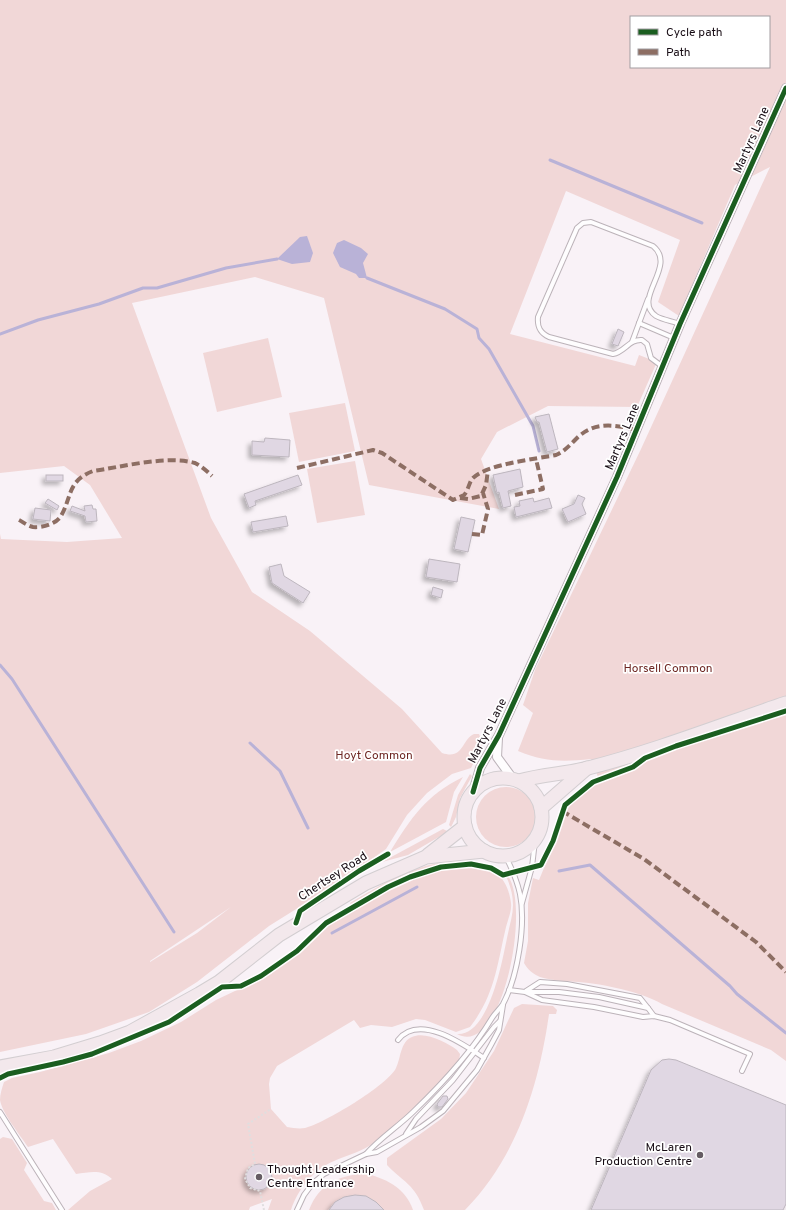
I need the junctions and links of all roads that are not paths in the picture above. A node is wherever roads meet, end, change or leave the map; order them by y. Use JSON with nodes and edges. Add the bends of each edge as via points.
{"nodes":[{"id":1,"x":786,"y":88,"type":"edge"},
{"id":2,"x":649,"y":297,"type":"junction"},
{"id":3,"x":639,"y":323,"type":"junction"},
{"id":4,"x":680,"y":324,"type":"junction"},
{"id":5,"x":674,"y":338,"type":"junction"},
{"id":6,"x":632,"y":342,"type":"junction"},
{"id":7,"x":663,"y":367,"type":"junction"},
{"id":8,"x":786,"y":703,"type":"edge"},
{"id":9,"x":499,"y":735,"type":"junction"},
{"id":10,"x":587,"y":768,"type":"junction"},
{"id":11,"x":516,"y":780,"type":"junction"},
{"id":12,"x":473,"y":792,"type":"junction"},
{"id":13,"x":541,"y":808,"type":"junction"},
{"id":14,"x":465,"y":826,"type":"junction"},
{"id":15,"x":535,"y":841,"type":"junction"},
{"id":16,"x":484,"y":851,"type":"junction"},
{"id":17,"x":426,"y":856,"type":"junction"},
{"id":18,"x":506,"y":857,"type":"junction"},
{"id":19,"x":522,"y":906,"type":"junction"},
{"id":20,"x":509,"y":990,"type":"junction"},
{"id":21,"x":525,"y":992,"type":"junction"},
{"id":22,"x":629,"y":1004,"type":"junction"},
{"id":23,"x":503,"y":1005,"type":"junction"},
{"id":24,"x":648,"y":1008,"type":"junction"},
{"id":25,"x":627,"y":1013,"type":"junction"},
{"id":26,"x":654,"y":1016,"type":"junction"},
{"id":27,"x":501,"y":1021,"type":"junction"},
{"id":28,"x":398,"y":1040,"type":"dead end"},
{"id":29,"x":471,"y":1049,"type":"junction"},
{"id":30,"x":475,"y":1052,"type":"junction"},
{"id":31,"x":484,"y":1058,"type":"junction"},
{"id":32,"x":0,"y":1067,"type":"edge"},
{"id":33,"x":742,"y":1071,"type":"dead end"},
{"id":34,"x":0,"y":1112,"type":"edge"},
{"id":35,"x":406,"y":1134,"type":"junction"},
{"id":36,"x":366,"y":1154,"type":"junction"},
{"id":37,"x":62,"y":1210,"type":"edge"},
{"id":38,"x":297,"y":1210,"type":"edge"}],
"edges":[{"from":1,"to":4,"type":"street","name":"Martyrs Lane"},
{"from":2,"to":3,"type":"lane"},
{"from":2,"to":4,"type":"lane","via":[[653,313]]},
{"from":2,"to":6,"type":"lane","via":[[661,265],[658,249],[595,223],[587,222],[580,225],[538,317],[539,328],[543,335],[549,338],[613,354]]},
{"from":3,"to":5,"type":"lane"},
{"from":3,"to":6,"type":"lane"},
{"from":4,"to":5,"type":"street","name":"Martyrs Lane"},
{"from":5,"to":7,"type":"street","name":"Martyrs Lane"},
{"from":6,"to":7,"type":"lane","via":[[642,340],[647,344],[651,358]]},
{"from":7,"to":9,"type":"street","name":"Martyrs Lane","via":[[617,477]]},
{"from":8,"to":10,"type":"main road"},
{"from":9,"to":11,"type":"street","name":"Martyrs Lane","via":[[497,757]]},
{"from":9,"to":12,"type":"street","name":"Martyrs Lane","via":[[480,768]]},
{"from":10,"to":11,"type":"main road"},
{"from":10,"to":13,"type":"main road"},
{"from":11,"to":12,"type":"main road","via":[[494,779],[482,783]]},
{"from":11,"to":13,"type":"main road","via":[[536,795]]},
{"from":12,"to":14,"type":"main road","via":[[466,803]]},
{"from":13,"to":15,"type":"main road","via":[[542,822]]},
{"from":14,"to":16,"type":"main road","via":[[471,840]]},
{"from":14,"to":17,"type":"main road","name":"Chertsey Road"},
{"from":15,"to":18,"type":"main road","via":[[519,853]]},
{"from":15,"to":19,"type":"lane","via":[[532,867]]},
{"from":16,"to":17,"type":"main road","name":"Chertsey Road"},
{"from":16,"to":18,"type":"main road"},
{"from":17,"to":32,"type":"main road","name":"Chertsey Road","via":[[366,883],[296,923],[219,982],[130,1032],[60,1055]]},
{"from":18,"to":19,"type":"lane","via":[[516,879]]},
{"from":19,"to":20,"type":"lane","via":[[519,950]]},
{"from":20,"to":21,"type":"lane"},
{"from":20,"to":23,"type":"lane"},
{"from":21,"to":22,"type":"lane","via":[[559,992]]},
{"from":21,"to":24,"type":"lane","via":[[540,982],[567,984],[640,998]]},
{"from":21,"to":25,"type":"lane","via":[[542,1000]]},
{"from":22,"to":24,"type":"lane"},
{"from":22,"to":25,"type":"lane"},
{"from":23,"to":27,"type":"lane"},
{"from":23,"to":29,"type":"lane"},
{"from":24,"to":26,"type":"lane"},
{"from":25,"to":26,"type":"lane","via":[[643,1017]]},
{"from":26,"to":33,"type":"lane","via":[[750,1054]]},
{"from":27,"to":30,"type":"lane"},
{"from":27,"to":31,"type":"lane","via":[[500,1030]]},
{"from":28,"to":29,"type":"lane","via":[[402,1034],[412,1029],[425,1029],[433,1030]]},
{"from":29,"to":30,"type":"lane"},
{"from":29,"to":36,"type":"lane","via":[[414,1111]]},
{"from":30,"to":31,"type":"lane"},
{"from":30,"to":35,"type":"lane"},
{"from":31,"to":35,"type":"lane","via":[[443,1111]]},
{"from":34,"to":37,"type":"lane"},
{"from":35,"to":36,"type":"lane","via":[[377,1152]]},
{"from":36,"to":38,"type":"lane","via":[[324,1174],[304,1195]]}]}
